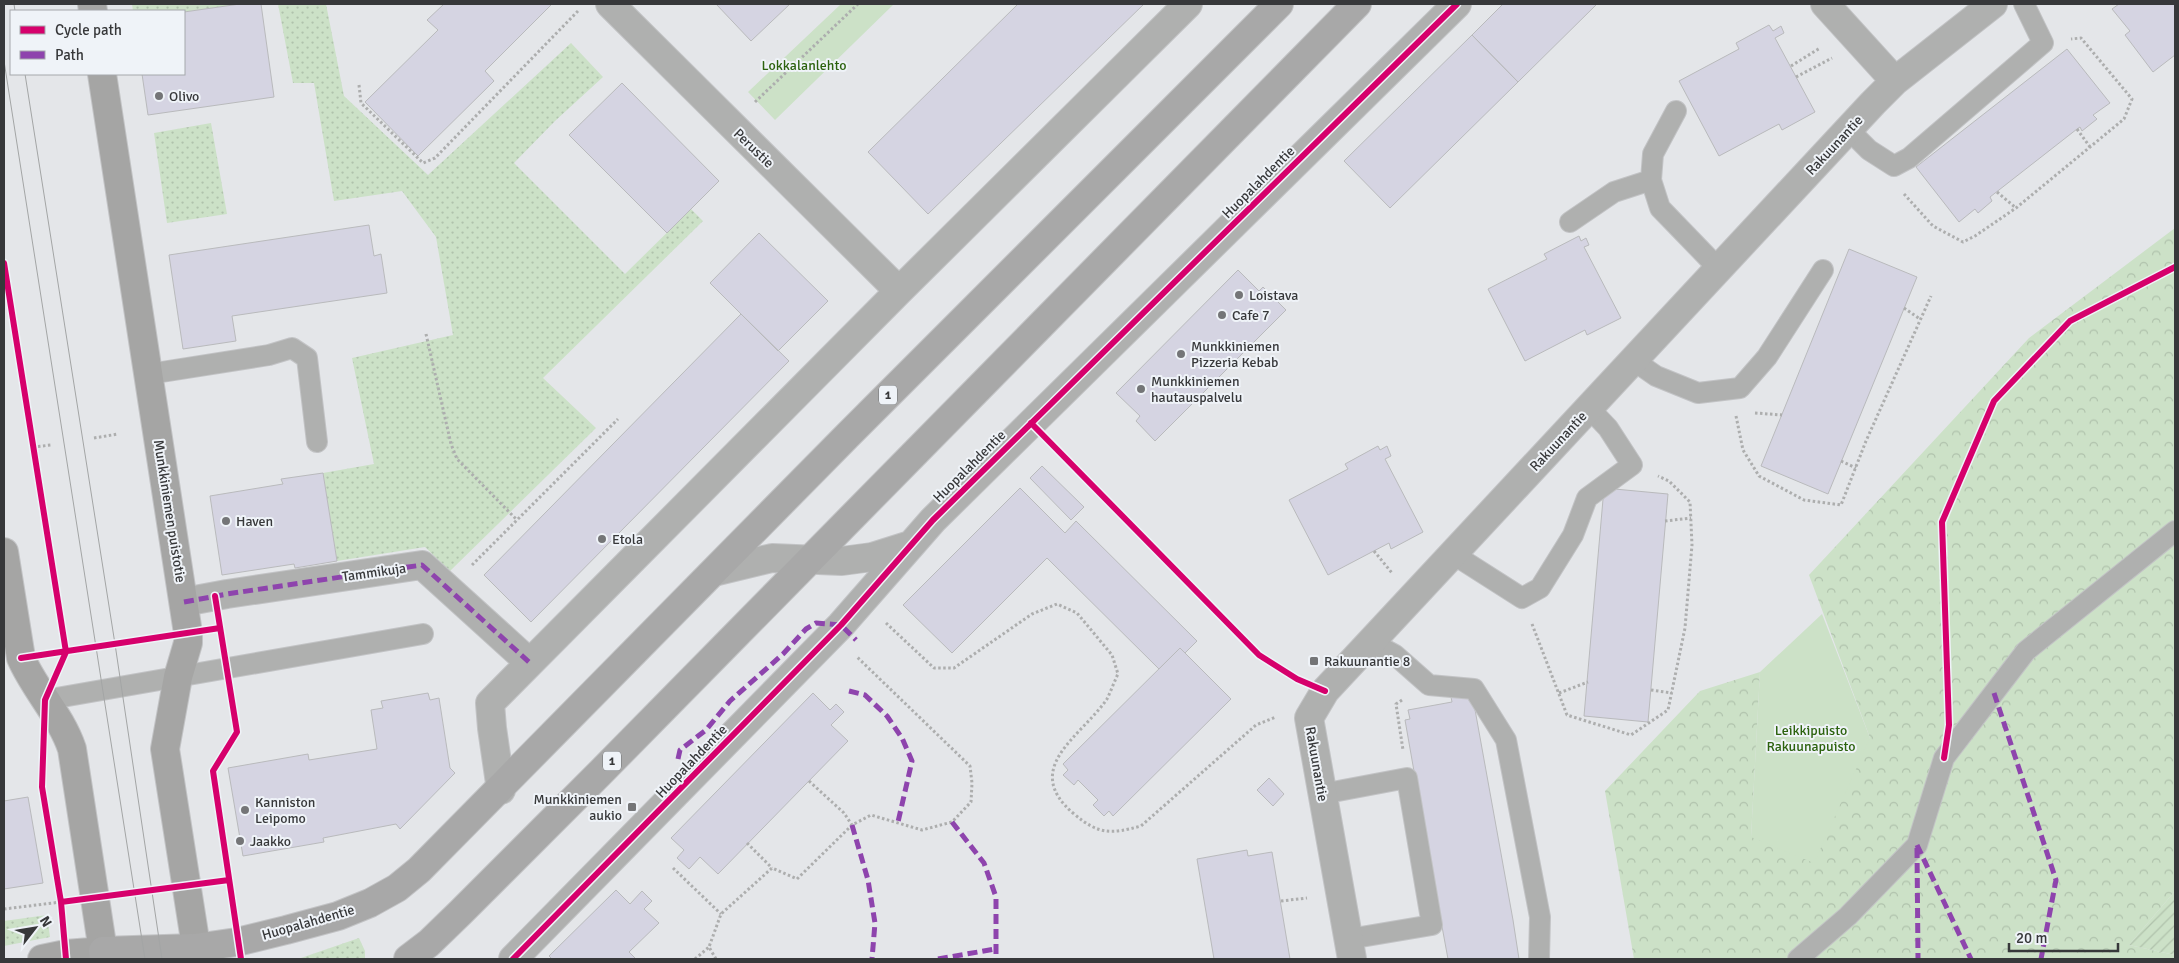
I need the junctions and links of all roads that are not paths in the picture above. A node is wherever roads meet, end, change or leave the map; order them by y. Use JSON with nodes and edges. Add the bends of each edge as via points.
{"nodes":[{"id":1,"x":610,"y":4,"type":"edge"},
{"id":2,"x":1188,"y":4,"type":"edge"},
{"id":3,"x":1279,"y":4,"type":"edge"},
{"id":4,"x":1357,"y":4,"type":"edge"},
{"id":5,"x":1457,"y":4,"type":"edge"},
{"id":6,"x":1825,"y":4,"type":"edge"},
{"id":7,"x":1993,"y":4,"type":"edge"},
{"id":8,"x":2024,"y":4,"type":"edge"},
{"id":9,"x":102,"y":75,"type":"edge"},
{"id":10,"x":1895,"y":81,"type":"junction"},
{"id":11,"x":1676,"y":111,"type":"dead end"},
{"id":12,"x":1849,"y":130,"type":"junction"},
{"id":13,"x":1651,"y":180,"type":"junction"},
{"id":14,"x":1570,"y":222,"type":"dead end"},
{"id":15,"x":1719,"y":269,"type":"junction"},
{"id":16,"x":1823,"y":270,"type":"dead end"},
{"id":17,"x":899,"y":291,"type":"junction"},
{"id":18,"x":1633,"y":360,"type":"junction"},
{"id":19,"x":148,"y":374,"type":"junction"},
{"id":20,"x":1589,"y":408,"type":"junction"},
{"id":21,"x":316,"y":442,"type":"dead end"},
{"id":22,"x":2175,"y":531,"type":"edge"},
{"id":23,"x":912,"y":544,"type":"junction"},
{"id":24,"x":4,"y":552,"type":"edge"},
{"id":25,"x":1453,"y":554,"type":"junction"},
{"id":26,"x":812,"y":559,"type":"junction"},
{"id":27,"x":714,"y":572,"type":"junction"},
{"id":28,"x":184,"y":602,"type":"junction"},
{"id":29,"x":422,"y":634,"type":"dead end"},
{"id":30,"x":1371,"y":642,"type":"junction"},
{"id":31,"x":11,"y":643,"type":"edge"},
{"id":32,"x":529,"y":662,"type":"junction"},
{"id":33,"x":178,"y":677,"type":"junction"},
{"id":34,"x":45,"y":700,"type":"junction"},
{"id":35,"x":501,"y":790,"type":"junction"},
{"id":36,"x":1322,"y":794,"type":"junction"},
{"id":37,"x":1350,"y":949,"type":"edge"},
{"id":38,"x":196,"y":954,"type":"edge"},
{"id":39,"x":104,"y":955,"type":"edge"},
{"id":40,"x":54,"y":957,"type":"edge"},
{"id":41,"x":408,"y":959,"type":"edge"},
{"id":42,"x":513,"y":959,"type":"edge"},
{"id":43,"x":1539,"y":959,"type":"edge"},
{"id":44,"x":1798,"y":959,"type":"edge"}],
"edges":[{"from":1,"to":17,"type":"street","name":"Perustie"},
{"from":2,"to":17,"type":"street"},
{"from":3,"to":27,"type":"main road","name":"Huopalahdentie","number":"1"},
{"from":4,"to":26,"type":"main road","number":"1"},
{"from":5,"to":23,"type":"street","name":"Huopalahdentie"},
{"from":6,"to":10,"type":"street"},
{"from":7,"to":10,"type":"street","name":"Rakuunantie"},
{"from":8,"to":12,"type":"lane","via":[[2043,43],[1909,158],[1894,166],[1869,150]]},
{"from":9,"to":19,"type":"street","name":"Munkkiniemen puistotie"},
{"from":10,"to":12,"type":"street","name":"Rakuunantie"},
{"from":11,"to":13,"type":"lane","via":[[1653,154]]},
{"from":12,"to":15,"type":"street","name":"Rakuunantie"},
{"from":13,"to":14,"type":"lane","via":[[1614,192]]},
{"from":13,"to":15,"type":"lane","via":[[1660,208]]},
{"from":15,"to":18,"type":"street","name":"Rakuunantie"},
{"from":16,"to":18,"type":"lane","via":[[1767,356],[1740,388],[1698,393],[1656,376]]},
{"from":17,"to":32,"type":"street"},
{"from":18,"to":20,"type":"street","name":"Rakuunantie"},
{"from":19,"to":21,"type":"lane","via":[[268,355],[292,348],[306,358]]},
{"from":19,"to":28,"type":"street","name":"Munkkiniemen puistotie"},
{"from":20,"to":25,"type":"street","name":"Rakuunantie"},
{"from":20,"to":25,"type":"lane","via":[[1608,428],[1632,465],[1587,498],[1573,534],[1540,588],[1522,598]]},
{"from":22,"to":44,"type":"lane","via":[[2026,652],[1944,758],[1917,845],[1848,916]]},
{"from":23,"to":26,"type":"street","name":"Huopalahdentie","via":[[872,557],[842,561]]},
{"from":23,"to":42,"type":"street","name":"Huopalahdentie","via":[[841,625]]},
{"from":24,"to":31,"type":"street"},
{"from":25,"to":30,"type":"street","name":"Rakuunantie"},
{"from":26,"to":27,"type":"street","name":"Huopalahdentie","via":[[772,558]]},
{"from":26,"to":41,"type":"main road","number":"1","via":[[461,912]]},
{"from":27,"to":35,"type":"main road","name":"Huopalahdentie","number":"1"},
{"from":28,"to":32,"type":"street","name":"Tammikuja","via":[[422,565]]},
{"from":28,"to":33,"type":"street","name":"Munkkiniemen puistotie","via":[[188,643]]},
{"from":29,"to":33,"type":"lane"},
{"from":30,"to":36,"type":"street","name":"Rakuunantie","via":[[1325,690],[1309,718]]},
{"from":30,"to":43,"type":"lane","via":[[1395,655],[1428,684],[1474,689],[1506,740],[1540,917]]},
{"from":31,"to":34,"type":"street"},
{"from":32,"to":35,"type":"street","via":[[490,703]]},
{"from":33,"to":34,"type":"lane"},
{"from":33,"to":38,"type":"street","name":"Munkkiniemen puistotie","via":[[165,749]]},
{"from":34,"to":39,"type":"street","via":[[72,749]]},
{"from":35,"to":38,"type":"main road","name":"Huopalahdentie","number":"1","via":[[420,870],[370,903],[338,916]]},
{"from":36,"to":37,"type":"street","name":"Rakuunantie"},
{"from":36,"to":37,"type":"lane","via":[[1408,778],[1432,925]]},
{"from":38,"to":39,"type":"main road","name":"Huopalahdentie"},
{"from":39,"to":40,"type":"street"}]}
